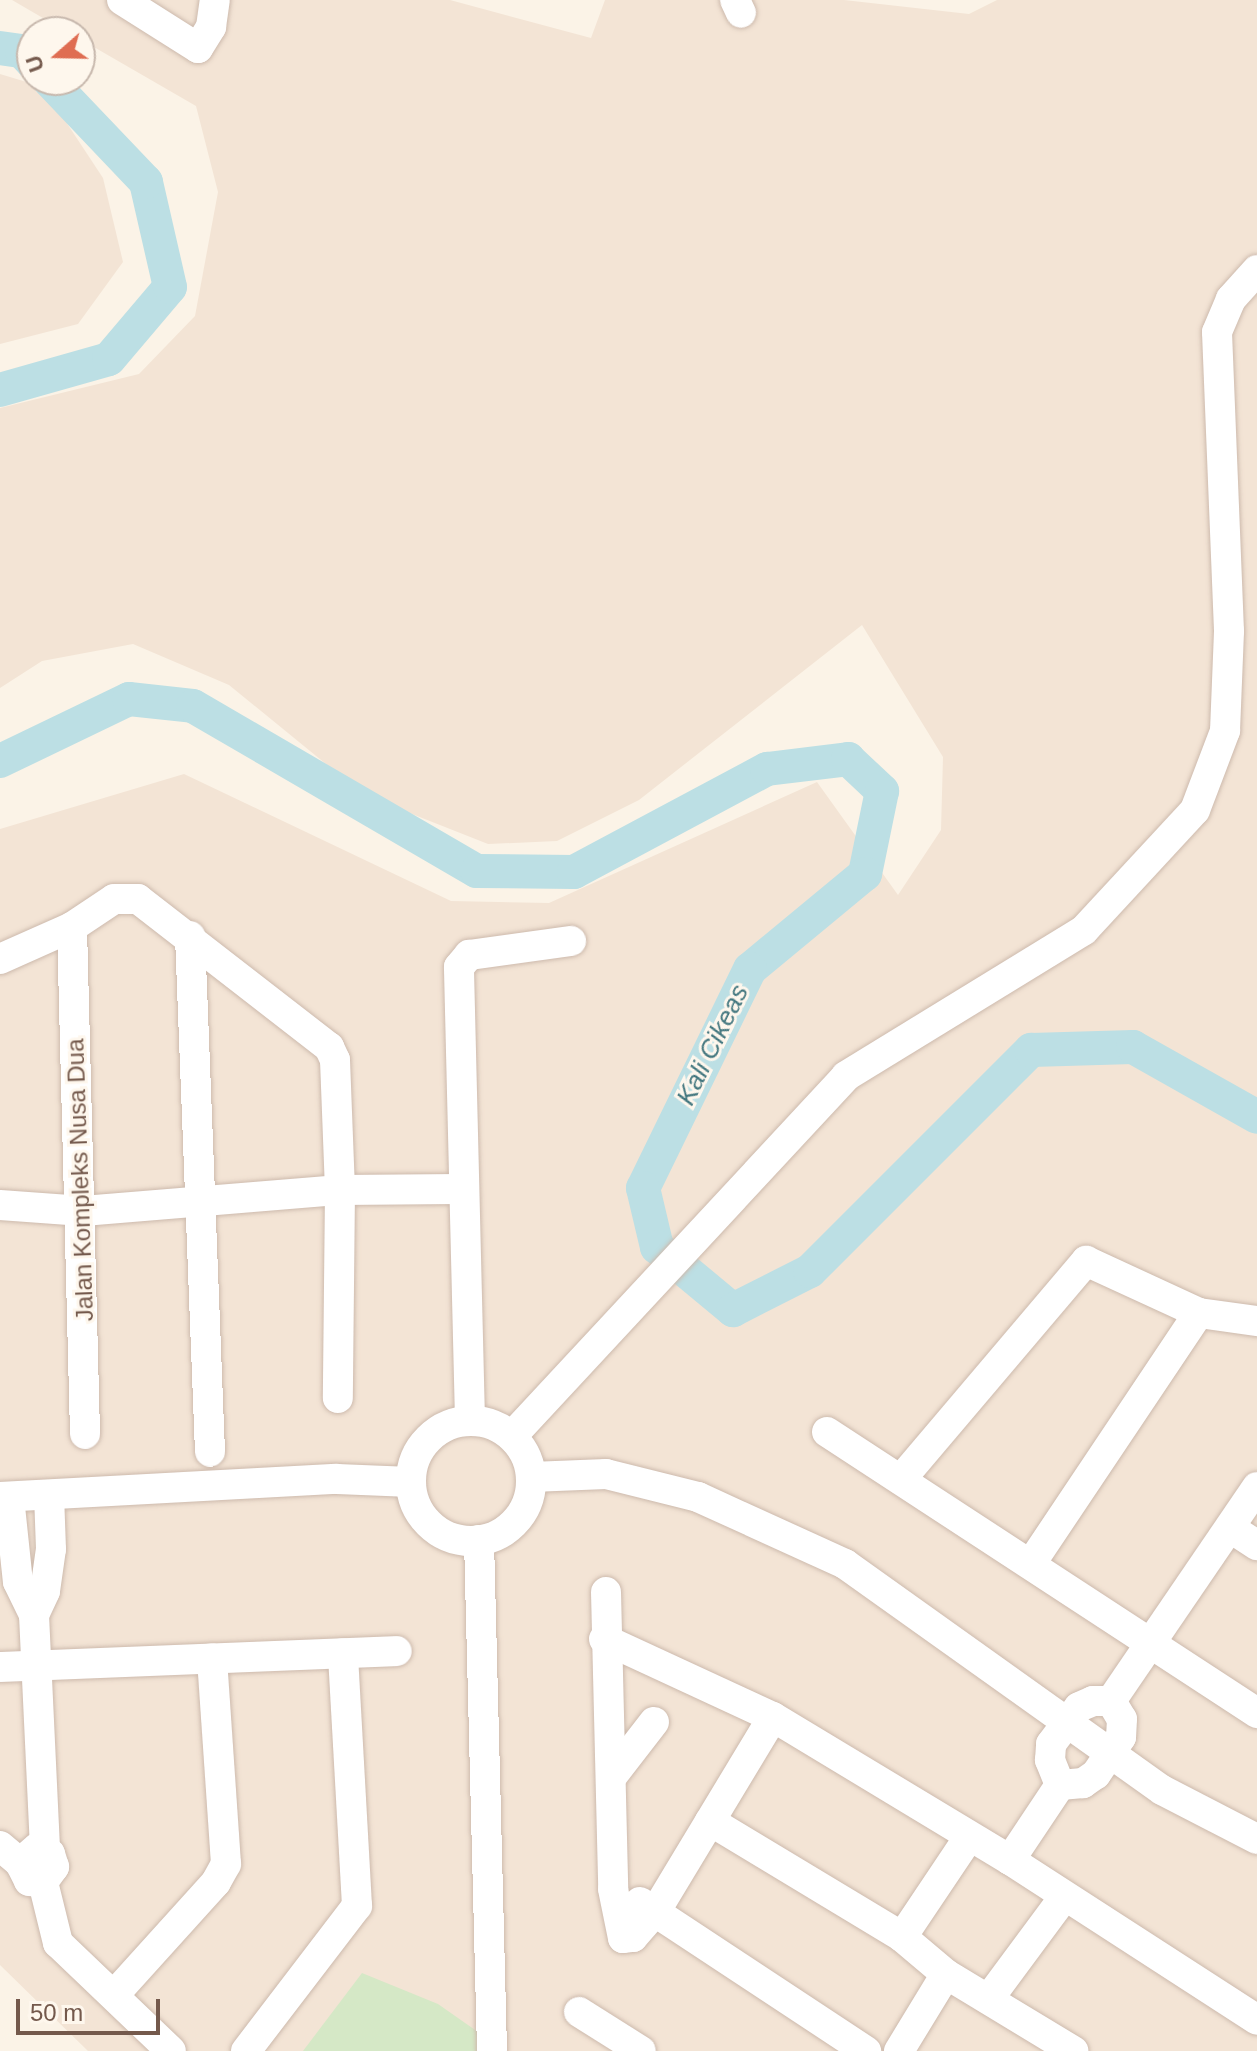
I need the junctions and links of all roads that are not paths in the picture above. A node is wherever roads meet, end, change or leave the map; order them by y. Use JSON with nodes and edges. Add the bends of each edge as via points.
{"nodes":[{"id":1,"x":122,"y":0,"type":"edge"},
{"id":2,"x":215,"y":0,"type":"edge"},
{"id":3,"x":1257,"y":270,"type":"edge"},
{"id":4,"x":72,"y":927,"type":"junction"},
{"id":5,"x":190,"y":936,"type":"junction"},
{"id":6,"x":571,"y":941,"type":"dead end"},
{"id":7,"x":0,"y":959,"type":"edge"},
{"id":8,"x":460,"y":1189,"type":"junction"},
{"id":9,"x":340,"y":1190,"type":"junction"},
{"id":10,"x":202,"y":1202,"type":"junction"},
{"id":11,"x":0,"y":1205,"type":"edge"},
{"id":12,"x":83,"y":1211,"type":"junction"},
{"id":13,"x":1199,"y":1313,"type":"junction"},
{"id":14,"x":1257,"y":1321,"type":"edge"},
{"id":15,"x":338,"y":1398,"type":"dead end"},
{"id":16,"x":470,"y":1420,"type":"junction"},
{"id":17,"x":827,"y":1432,"type":"dead end"},
{"id":18,"x":85,"y":1434,"type":"dead end"},
{"id":19,"x":512,"y":1436,"type":"junction"},
{"id":20,"x":210,"y":1452,"type":"dead end"},
{"id":21,"x":531,"y":1477,"type":"junction"},
{"id":22,"x":902,"y":1478,"type":"junction"},
{"id":23,"x":411,"y":1482,"type":"junction"},
{"id":24,"x":1256,"y":1491,"type":"edge"},
{"id":25,"x":49,"y":1495,"type":"junction"},
{"id":26,"x":5,"y":1497,"type":"edge"},
{"id":27,"x":1244,"y":1537,"type":"edge"},
{"id":28,"x":479,"y":1540,"type":"junction"},
{"id":29,"x":51,"y":1549,"type":"junction"},
{"id":30,"x":14,"y":1550,"type":"junction"},
{"id":31,"x":1032,"y":1562,"type":"junction"},
{"id":32,"x":606,"y":1592,"type":"dead end"},
{"id":33,"x":34,"y":1615,"type":"junction"},
{"id":34,"x":604,"y":1639,"type":"junction"},
{"id":35,"x":1156,"y":1642,"type":"junction"},
{"id":36,"x":397,"y":1651,"type":"dead end"},
{"id":37,"x":343,"y":1653,"type":"junction"},
{"id":38,"x":212,"y":1658,"type":"junction"},
{"id":39,"x":37,"y":1666,"type":"junction"},
{"id":40,"x":0,"y":1667,"type":"edge"},
{"id":41,"x":1111,"y":1701,"type":"junction"},
{"id":42,"x":1257,"y":1713,"type":"edge"},
{"id":43,"x":773,"y":1717,"type":"junction"},
{"id":44,"x":654,"y":1722,"type":"dead end"},
{"id":45,"x":1066,"y":1722,"type":"junction"},
{"id":46,"x":1111,"y":1756,"type":"junction"},
{"id":47,"x":613,"y":1775,"type":"junction"},
{"id":48,"x":1060,"y":1785,"type":"junction"},
{"id":49,"x":710,"y":1821,"type":"junction"},
{"id":50,"x":969,"y":1837,"type":"junction"},
{"id":51,"x":1257,"y":1839,"type":"edge"},
{"id":52,"x":27,"y":1860,"type":"edge"},
{"id":53,"x":1010,"y":1860,"type":"junction"},
{"id":54,"x":613,"y":1889,"type":"junction"},
{"id":55,"x":1064,"y":1897,"type":"junction"},
{"id":56,"x":657,"y":1909,"type":"junction"},
{"id":57,"x":902,"y":1937,"type":"junction"},
{"id":58,"x":946,"y":1974,"type":"junction"},
{"id":59,"x":114,"y":1995,"type":"junction"},
{"id":60,"x":990,"y":1997,"type":"junction"},
{"id":61,"x":579,"y":2012,"type":"dead end"},
{"id":62,"x":1257,"y":2020,"type":"edge"},
{"id":63,"x":171,"y":2051,"type":"edge"},
{"id":64,"x":246,"y":2051,"type":"edge"},
{"id":65,"x":492,"y":2051,"type":"edge"},
{"id":66,"x":641,"y":2051,"type":"edge"},
{"id":67,"x":866,"y":2051,"type":"edge"},
{"id":68,"x":899,"y":2051,"type":"edge"},
{"id":69,"x":1073,"y":2051,"type":"edge"}],
"edges":[{"from":1,"to":2,"type":"street","via":[[198,48],[211,27]]},
{"from":3,"to":19,"type":"street","via":[[1231,299],[1217,332],[1229,631],[1225,731],[1195,810],[1084,930],[846,1076]]},
{"from":4,"to":5,"type":"street","via":[[114,899],[131,898]]},
{"from":4,"to":7,"type":"street"},
{"from":4,"to":12,"type":"street","name":"Jalan Kompleks Nusa Dua"},
{"from":5,"to":9,"type":"street","via":[[329,1047],[335,1060]]},
{"from":5,"to":10,"type":"street"},
{"from":6,"to":8,"type":"street","via":[[461,960],[456,981]]},
{"from":8,"to":9,"type":"street"},
{"from":8,"to":16,"type":"street"},
{"from":9,"to":10,"type":"street"},
{"from":9,"to":15,"type":"street"},
{"from":10,"to":12,"type":"street"},
{"from":10,"to":20,"type":"street"},
{"from":11,"to":12,"type":"street"},
{"from":12,"to":18,"type":"street","name":"Jalan Kompleks Nusa Dua"},
{"from":13,"to":14,"type":"street"},
{"from":13,"to":22,"type":"street","via":[[1092,1261],[1083,1263]]},
{"from":13,"to":31,"type":"street"},
{"from":16,"to":19,"type":"street","via":[[493,1424]]},
{"from":16,"to":23,"type":"street","via":[[433,1433],[420,1448]]},
{"from":17,"to":22,"type":"street"},
{"from":19,"to":21,"type":"street","via":[[526,1455]]},
{"from":21,"to":28,"type":"street","via":[[523,1512],[496,1536]]},
{"from":21,"to":45,"type":"street","via":[[606,1474],[698,1497],[764,1524],[845,1564]]},
{"from":22,"to":31,"type":"street"},
{"from":23,"to":25,"type":"street","via":[[337,1479]]},
{"from":23,"to":28,"type":"street","via":[[427,1522],[442,1534]]},
{"from":24,"to":27,"type":"street"},
{"from":25,"to":26,"type":"street"},
{"from":25,"to":29,"type":"street"},
{"from":26,"to":30,"type":"street"},
{"from":27,"to":35,"type":"street"},
{"from":28,"to":65,"type":"street"},
{"from":29,"to":30,"type":"street"},
{"from":29,"to":33,"type":"street","via":[[45,1591]]},
{"from":30,"to":33,"type":"street","via":[[18,1582]]},
{"from":31,"to":35,"type":"street"},
{"from":32,"to":34,"type":"street"},
{"from":33,"to":39,"type":"street"},
{"from":34,"to":43,"type":"street"},
{"from":34,"to":47,"type":"street"},
{"from":35,"to":41,"type":"street"},
{"from":35,"to":42,"type":"street"},
{"from":36,"to":37,"type":"street"},
{"from":37,"to":38,"type":"street"},
{"from":37,"to":64,"type":"street","via":[[357,1906]]},
{"from":38,"to":39,"type":"street"},
{"from":38,"to":59,"type":"street","via":[[226,1864],[216,1882]]},
{"from":39,"to":40,"type":"street"},
{"from":39,"to":52,"type":"street"},
{"from":41,"to":45,"type":"street","via":[[1086,1703]]},
{"from":41,"to":46,"type":"street","via":[[1122,1719],[1121,1737]]},
{"from":43,"to":49,"type":"street"},
{"from":43,"to":50,"type":"street"},
{"from":44,"to":47,"type":"street"},
{"from":45,"to":46,"type":"street"},
{"from":45,"to":48,"type":"street","via":[[1051,1744],[1050,1760]]},
{"from":46,"to":48,"type":"street","via":[[1083,1783]]},
{"from":46,"to":51,"type":"street","via":[[1162,1790]]},
{"from":47,"to":54,"type":"street"},
{"from":48,"to":53,"type":"street"},
{"from":49,"to":56,"type":"street"},
{"from":49,"to":57,"type":"street"},
{"from":50,"to":53,"type":"street"},
{"from":50,"to":57,"type":"street"},
{"from":52,"to":59,"type":"street","via":[[58,1943]]},
{"from":53,"to":55,"type":"street"},
{"from":54,"to":56,"type":"street"},
{"from":54,"to":56,"type":"street","via":[[619,1935],[625,1940]]},
{"from":55,"to":60,"type":"street"},
{"from":55,"to":62,"type":"street"},
{"from":56,"to":67,"type":"street"},
{"from":57,"to":58,"type":"street"},
{"from":58,"to":60,"type":"street"},
{"from":58,"to":68,"type":"street"},
{"from":59,"to":63,"type":"street"},
{"from":60,"to":69,"type":"street"},
{"from":61,"to":66,"type":"street"}]}
